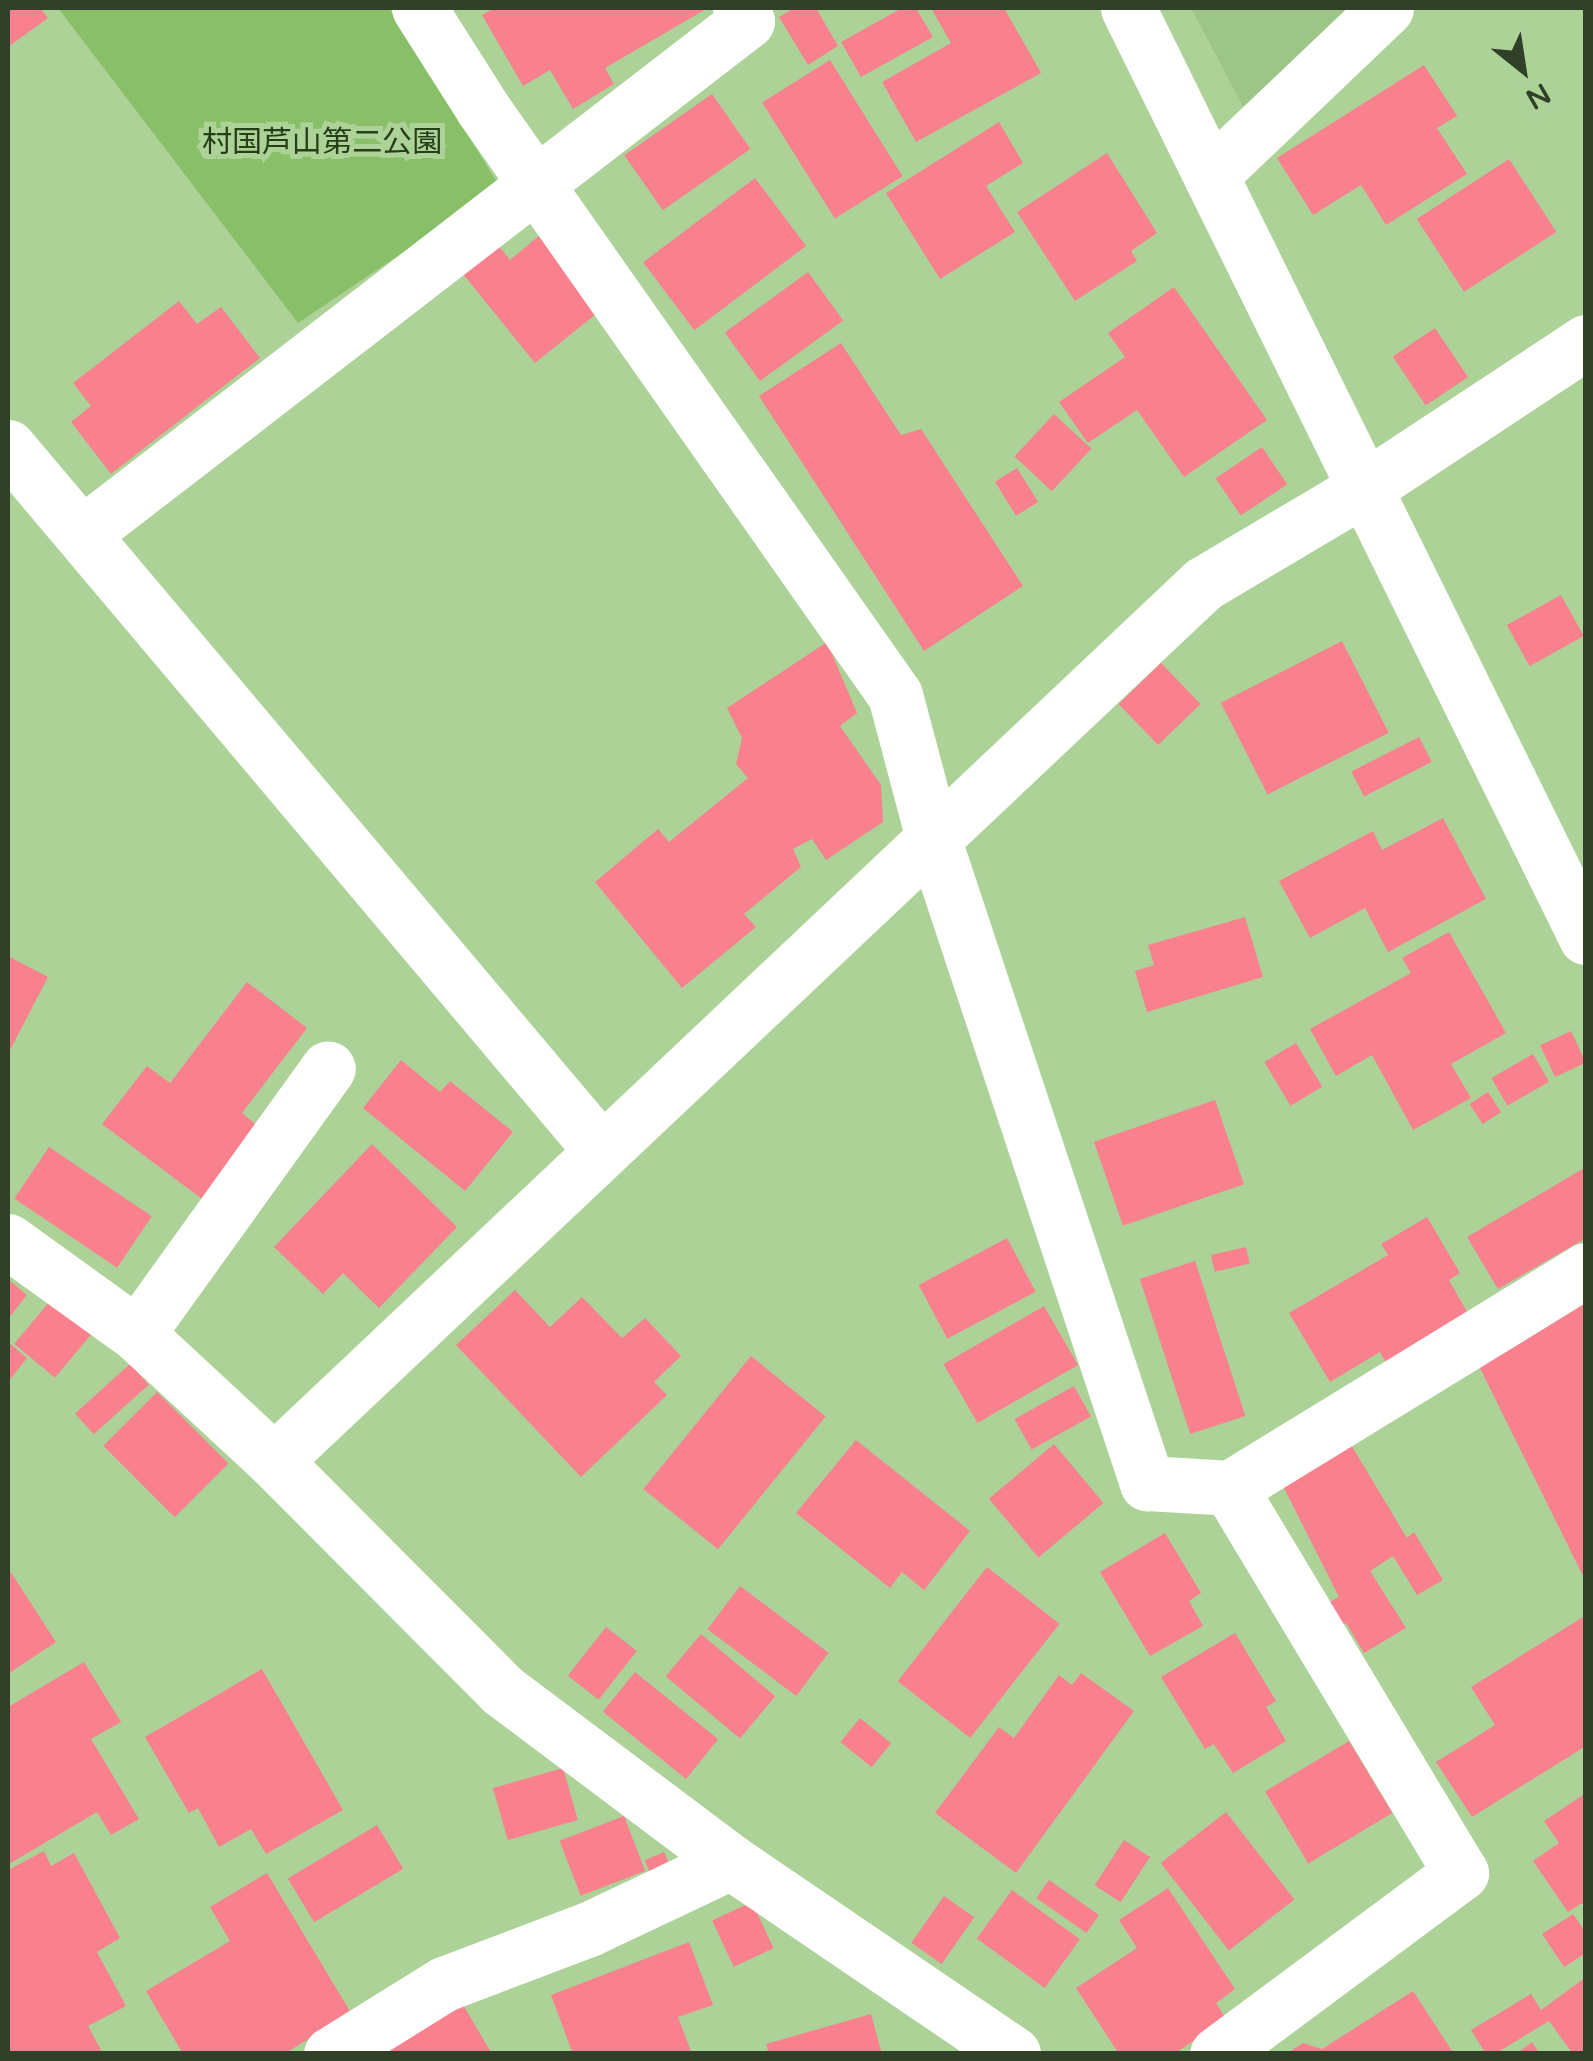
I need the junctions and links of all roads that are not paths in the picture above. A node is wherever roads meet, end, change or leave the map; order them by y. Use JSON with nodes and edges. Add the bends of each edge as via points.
{"nodes":[{"id":1,"x":419,"y":8,"type":"edge"},
{"id":2,"x":740,"y":8,"type":"edge"},
{"id":3,"x":1128,"y":8,"type":"edge"},
{"id":4,"x":1386,"y":8,"type":"edge"},
{"id":5,"x":1214,"y":173,"type":"junction"},
{"id":6,"x":533,"y":181,"type":"junction"},
{"id":7,"x":1586,"y":342,"type":"edge"},
{"id":8,"x":8,"y":447,"type":"edge"},
{"id":9,"x":1363,"y":489,"type":"junction"},
{"id":10,"x":82,"y":534,"type":"junction"},
{"id":11,"x":934,"y":838,"type":"junction"},
{"id":12,"x":1586,"y":937,"type":"edge"},
{"id":13,"x":328,"y":1068,"type":"dead end"},
{"id":14,"x":600,"y":1150,"type":"junction"},
{"id":15,"x":8,"y":1241,"type":"edge"},
{"id":16,"x":1586,"y":1270,"type":"edge"},
{"id":17,"x":136,"y":1334,"type":"junction"},
{"id":18,"x":274,"y":1460,"type":"junction"},
{"id":19,"x":1230,"y":1488,"type":"junction"},
{"id":20,"x":731,"y":1862,"type":"junction"},
{"id":21,"x":331,"y":2054,"type":"edge"},
{"id":22,"x":1013,"y":2054,"type":"edge"},
{"id":23,"x":1217,"y":2054,"type":"edge"}],
"edges":[{"from":1,"to":6,"type":"street"},
{"from":2,"to":6,"type":"street","via":[[747,21]]},
{"from":3,"to":5,"type":"street"},
{"from":4,"to":5,"type":"street"},
{"from":5,"to":9,"type":"street"},
{"from":6,"to":10,"type":"street"},
{"from":6,"to":11,"type":"street","via":[[895,694]]},
{"from":7,"to":9,"type":"street"},
{"from":8,"to":10,"type":"street"},
{"from":9,"to":11,"type":"street","via":[[1202,584]]},
{"from":9,"to":12,"type":"street"},
{"from":10,"to":14,"type":"street"},
{"from":11,"to":14,"type":"street"},
{"from":11,"to":19,"type":"street","via":[[1147,1483]]},
{"from":13,"to":17,"type":"street"},
{"from":14,"to":18,"type":"street"},
{"from":15,"to":17,"type":"street"},
{"from":16,"to":19,"type":"street"},
{"from":17,"to":18,"type":"street"},
{"from":18,"to":20,"type":"street","via":[[502,1690]]},
{"from":19,"to":23,"type":"street","via":[[1462,1872]]},
{"from":20,"to":21,"type":"street","via":[[589,1929],[444,1984]]},
{"from":20,"to":22,"type":"street"}]}
